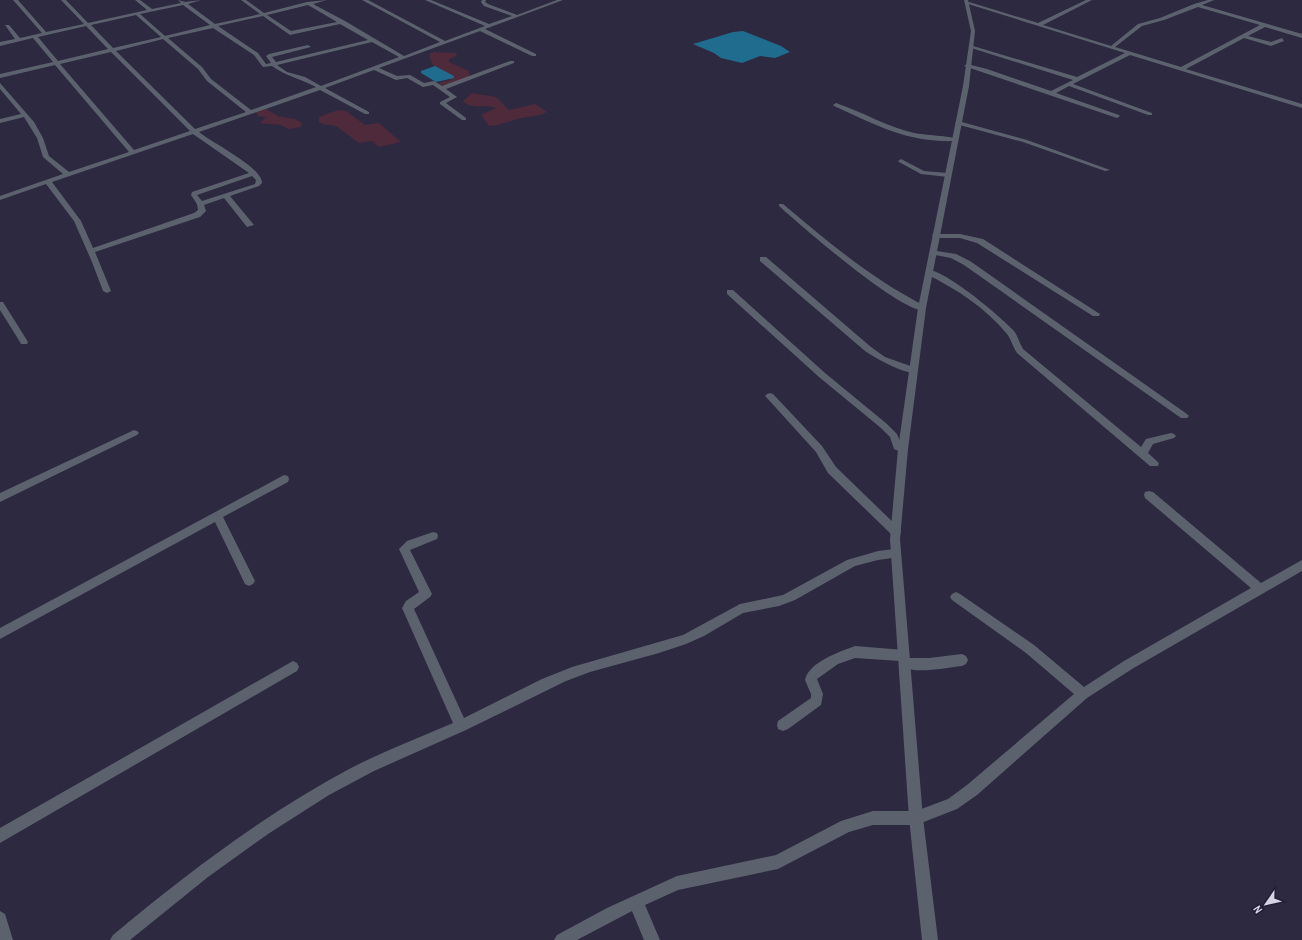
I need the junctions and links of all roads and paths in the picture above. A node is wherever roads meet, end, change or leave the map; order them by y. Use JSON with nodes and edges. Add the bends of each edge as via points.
{"nodes":[{"id":1,"x":15,"y":0,"type":"edge"},
{"id":2,"x":63,"y":0,"type":"edge"},
{"id":3,"x":137,"y":0,"type":"edge"},
{"id":4,"x":199,"y":0,"type":"edge"},
{"id":5,"x":243,"y":0,"type":"edge"},
{"id":6,"x":302,"y":0,"type":"edge"},
{"id":7,"x":325,"y":0,"type":"edge"},
{"id":8,"x":364,"y":0,"type":"edge"},
{"id":9,"x":427,"y":0,"type":"edge"},
{"id":10,"x":484,"y":0,"type":"edge"},
{"id":11,"x":562,"y":0,"type":"edge"},
{"id":12,"x":1090,"y":0,"type":"edge"},
{"id":13,"x":1212,"y":0,"type":"edge"},
{"id":14,"x":1217,"y":0,"type":"edge"},
{"id":15,"x":1232,"y":0,"type":"edge"},
{"id":16,"x":966,"y":1,"type":"edge"},
{"id":17,"x":182,"y":2,"type":"edge"},
{"id":18,"x":308,"y":4,"type":"junction"},
{"id":19,"x":1196,"y":6,"type":"junction"},
{"id":20,"x":151,"y":11,"type":"junction"},
{"id":21,"x":137,"y":14,"type":"junction"},
{"id":22,"x":263,"y":14,"type":"junction"},
{"id":23,"x":516,"y":16,"type":"junction"},
{"id":24,"x":343,"y":22,"type":"junction"},
{"id":25,"x":88,"y":24,"type":"junction"},
{"id":26,"x":1038,"y":25,"type":"junction"},
{"id":27,"x":1264,"y":25,"type":"junction"},
{"id":28,"x":7,"y":26,"type":"dead end"},
{"id":29,"x":214,"y":26,"type":"junction"},
{"id":30,"x":489,"y":26,"type":"junction"},
{"id":31,"x":480,"y":29,"type":"junction"},
{"id":32,"x":45,"y":34,"type":"junction"},
{"id":33,"x":34,"y":36,"type":"junction"},
{"id":34,"x":1243,"y":36,"type":"junction"},
{"id":35,"x":1302,"y":36,"type":"edge"},
{"id":36,"x":164,"y":38,"type":"junction"},
{"id":37,"x":19,"y":40,"type":"junction"},
{"id":38,"x":374,"y":40,"type":"junction"},
{"id":39,"x":1282,"y":40,"type":"dead end"},
{"id":40,"x":443,"y":42,"type":"junction"},
{"id":41,"x":0,"y":44,"type":"edge"},
{"id":42,"x":308,"y":47,"type":"dead end"},
{"id":43,"x":970,"y":47,"type":"junction"},
{"id":44,"x":1112,"y":47,"type":"junction"},
{"id":45,"x":110,"y":50,"type":"junction"},
{"id":46,"x":1129,"y":53,"type":"junction"},
{"id":47,"x":534,"y":55,"type":"dead end"},
{"id":48,"x":402,"y":57,"type":"junction"},
{"id":49,"x":512,"y":62,"type":"dead end"},
{"id":50,"x":56,"y":63,"type":"junction"},
{"id":51,"x":274,"y":64,"type":"junction"},
{"id":52,"x":968,"y":66,"type":"junction"},
{"id":53,"x":373,"y":68,"type":"junction"},
{"id":54,"x":1181,"y":69,"type":"junction"},
{"id":55,"x":0,"y":76,"type":"edge"},
{"id":56,"x":1077,"y":79,"type":"junction"},
{"id":57,"x":1068,"y":84,"type":"junction"},
{"id":58,"x":0,"y":85,"type":"edge"},
{"id":59,"x":320,"y":88,"type":"junction"},
{"id":60,"x":442,"y":88,"type":"junction"},
{"id":61,"x":1052,"y":93,"type":"junction"},
{"id":62,"x":838,"y":106,"type":"dead end"},
{"id":63,"x":1302,"y":106,"type":"edge"},
{"id":64,"x":250,"y":112,"type":"junction"},
{"id":65,"x":366,"y":113,"type":"dead end"},
{"id":66,"x":1150,"y":114,"type":"dead end"},
{"id":67,"x":26,"y":115,"type":"junction"},
{"id":68,"x":1117,"y":116,"type":"dead end"},
{"id":69,"x":464,"y":119,"type":"dead end"},
{"id":70,"x":0,"y":121,"type":"edge"},
{"id":71,"x":958,"y":123,"type":"junction"},
{"id":72,"x":194,"y":131,"type":"junction"},
{"id":73,"x":954,"y":140,"type":"junction"},
{"id":74,"x":133,"y":153,"type":"junction"},
{"id":75,"x":901,"y":161,"type":"dead end"},
{"id":76,"x":1107,"y":170,"type":"dead end"},
{"id":77,"x":254,"y":173,"type":"junction"},
{"id":78,"x":68,"y":175,"type":"junction"},
{"id":79,"x":948,"y":175,"type":"junction"},
{"id":80,"x":48,"y":182,"type":"junction"},
{"id":81,"x":226,"y":196,"type":"junction"},
{"id":82,"x":0,"y":198,"type":"edge"},
{"id":83,"x":200,"y":204,"type":"junction"},
{"id":84,"x":781,"y":205,"type":"dead end"},
{"id":85,"x":250,"y":225,"type":"dead end"},
{"id":86,"x":936,"y":236,"type":"junction"},
{"id":87,"x":91,"y":251,"type":"junction"},
{"id":88,"x":933,"y":252,"type":"junction"},
{"id":89,"x":763,"y":259,"type":"dead end"},
{"id":90,"x":929,"y":272,"type":"junction"},
{"id":91,"x":107,"y":291,"type":"dead end"},
{"id":92,"x":730,"y":292,"type":"dead end"},
{"id":93,"x":0,"y":304,"type":"edge"},
{"id":94,"x":922,"y":308,"type":"junction"},
{"id":95,"x":1096,"y":314,"type":"dead end"},
{"id":96,"x":24,"y":342,"type":"dead end"},
{"id":97,"x":913,"y":370,"type":"junction"},
{"id":98,"x":770,"y":396,"type":"dead end"},
{"id":99,"x":1184,"y":416,"type":"dead end"},
{"id":100,"x":134,"y":433,"type":"dead end"},
{"id":101,"x":1170,"y":436,"type":"dead end"},
{"id":102,"x":903,"y":449,"type":"junction"},
{"id":103,"x":1143,"y":454,"type":"junction"},
{"id":104,"x":1154,"y":463,"type":"dead end"},
{"id":105,"x":284,"y":479,"type":"dead end"},
{"id":106,"x":1149,"y":495,"type":"dead end"},
{"id":107,"x":0,"y":498,"type":"edge"},
{"id":108,"x":217,"y":515,"type":"junction"},
{"id":109,"x":896,"y":532,"type":"junction"},
{"id":110,"x":433,"y":536,"type":"dead end"},
{"id":111,"x":895,"y":554,"type":"junction"},
{"id":112,"x":1302,"y":565,"type":"edge"},
{"id":113,"x":249,"y":581,"type":"dead end"},
{"id":114,"x":1260,"y":589,"type":"junction"},
{"id":115,"x":956,"y":597,"type":"dead end"},
{"id":116,"x":0,"y":634,"type":"edge"},
{"id":117,"x":904,"y":660,"type":"junction"},
{"id":118,"x":962,"y":660,"type":"dead end"},
{"id":119,"x":293,"y":667,"type":"dead end"},
{"id":120,"x":1083,"y":694,"type":"junction"},
{"id":121,"x":783,"y":725,"type":"dead end"},
{"id":122,"x":461,"y":726,"type":"junction"},
{"id":123,"x":916,"y":818,"type":"junction"},
{"id":124,"x":0,"y":836,"type":"edge"},
{"id":125,"x":636,"y":902,"type":"junction"},
{"id":126,"x":0,"y":919,"type":"edge"},
{"id":127,"x":5,"y":940,"type":"edge"},
{"id":128,"x":118,"y":940,"type":"edge"},
{"id":129,"x":562,"y":940,"type":"edge"},
{"id":130,"x":652,"y":940,"type":"edge"},
{"id":131,"x":930,"y":940,"type":"edge"}],
"edges":[{"from":1,"to":32,"type":"street"},
{"from":2,"to":25,"type":"street"},
{"from":3,"to":20,"type":"street"},
{"from":4,"to":17,"type":"street"},
{"from":5,"to":22,"type":"street"},
{"from":6,"to":18,"type":"street"},
{"from":7,"to":18,"type":"street"},
{"from":8,"to":40,"type":"street"},
{"from":9,"to":30,"type":"street"},
{"from":10,"to":23,"type":"street","via":[[486,5]]},
{"from":11,"to":23,"type":"street"},
{"from":12,"to":26,"type":"street"},
{"from":13,"to":19,"type":"street"},
{"from":14,"to":15,"type":"street"},
{"from":16,"to":26,"type":"street"},
{"from":16,"to":43,"type":"street","via":[[973,31]]},
{"from":17,"to":20,"type":"street"},
{"from":17,"to":29,"type":"street"},
{"from":18,"to":22,"type":"street"},
{"from":18,"to":24,"type":"street"},
{"from":19,"to":27,"type":"street"},
{"from":19,"to":44,"type":"street","via":[[1140,25]]},
{"from":20,"to":21,"type":"street"},
{"from":21,"to":25,"type":"street"},
{"from":21,"to":36,"type":"street"},
{"from":22,"to":24,"type":"street","via":[[290,33]]},
{"from":22,"to":29,"type":"street"},
{"from":23,"to":30,"type":"street"},
{"from":24,"to":38,"type":"street"},
{"from":25,"to":32,"type":"street"},
{"from":25,"to":45,"type":"street"},
{"from":26,"to":44,"type":"street"},
{"from":27,"to":34,"type":"street"},
{"from":27,"to":35,"type":"street"},
{"from":28,"to":37,"type":"street"},
{"from":29,"to":36,"type":"street"},
{"from":29,"to":51,"type":"street","via":[[256,54],[265,66]]},
{"from":30,"to":31,"type":"street"},
{"from":31,"to":40,"type":"street"},
{"from":31,"to":47,"type":"street"},
{"from":32,"to":33,"type":"street"},
{"from":33,"to":37,"type":"street"},
{"from":33,"to":50,"type":"street"},
{"from":34,"to":39,"type":"street","via":[[1272,44]]},
{"from":34,"to":54,"type":"street"},
{"from":36,"to":45,"type":"street"},
{"from":36,"to":64,"type":"street","via":[[200,68],[209,80]]},
{"from":37,"to":41,"type":"street"},
{"from":38,"to":48,"type":"street"},
{"from":38,"to":51,"type":"street"},
{"from":40,"to":48,"type":"street"},
{"from":42,"to":51,"type":"street","via":[[269,56]]},
{"from":43,"to":52,"type":"street"},
{"from":43,"to":56,"type":"street"},
{"from":44,"to":46,"type":"street"},
{"from":45,"to":50,"type":"street"},
{"from":45,"to":72,"type":"street"},
{"from":46,"to":54,"type":"street"},
{"from":46,"to":56,"type":"street"},
{"from":48,"to":53,"type":"street"},
{"from":49,"to":60,"type":"street"},
{"from":50,"to":55,"type":"street"},
{"from":50,"to":74,"type":"street"},
{"from":51,"to":59,"type":"street","via":[[285,73],[303,78]]},
{"from":52,"to":61,"type":"street"},
{"from":52,"to":71,"type":"street"},
{"from":53,"to":59,"type":"street"},
{"from":53,"to":60,"type":"street","via":[[395,78],[408,76],[422,84],[433,83]]},
{"from":54,"to":63,"type":"street"},
{"from":56,"to":57,"type":"street"},
{"from":57,"to":61,"type":"street"},
{"from":57,"to":66,"type":"street"},
{"from":58,"to":67,"type":"street"},
{"from":59,"to":64,"type":"street"},
{"from":59,"to":65,"type":"street"},
{"from":60,"to":69,"type":"street","via":[[454,97],[442,102]]},
{"from":61,"to":68,"type":"street"},
{"from":62,"to":73,"type":"street","via":[[910,136]]},
{"from":64,"to":72,"type":"street"},
{"from":67,"to":70,"type":"street"},
{"from":67,"to":78,"type":"street","via":[[40,138],[46,157]]},
{"from":71,"to":73,"type":"street"},
{"from":71,"to":76,"type":"street","via":[[1025,141]]},
{"from":72,"to":74,"type":"street"},
{"from":72,"to":77,"type":"street"},
{"from":73,"to":79,"type":"street"},
{"from":74,"to":78,"type":"street"},
{"from":75,"to":79,"type":"street","via":[[923,173]]},
{"from":77,"to":81,"type":"street","via":[[259,184]]},
{"from":77,"to":83,"type":"street","via":[[198,191],[194,195]]},
{"from":78,"to":80,"type":"street"},
{"from":79,"to":86,"type":"street"},
{"from":80,"to":82,"type":"street"},
{"from":80,"to":87,"type":"street","via":[[77,221]]},
{"from":81,"to":83,"type":"street"},
{"from":81,"to":85,"type":"street"},
{"from":83,"to":87,"type":"street","via":[[200,213],[193,217]]},
{"from":84,"to":94,"type":"street","via":[[866,275]]},
{"from":86,"to":88,"type":"street"},
{"from":86,"to":95,"type":"street","via":[[960,236],[980,241]]},
{"from":87,"to":91,"type":"street"},
{"from":88,"to":90,"type":"street"},
{"from":88,"to":99,"type":"street","via":[[953,256],[967,263]]},
{"from":89,"to":97,"type":"street","via":[[868,350],[882,359]]},
{"from":90,"to":94,"type":"street"},
{"from":90,"to":103,"type":"street","via":[[953,284],[973,300],[1009,331],[1020,351]]},
{"from":92,"to":102,"type":"street","via":[[822,375],[884,426],[894,436],[897,446]]},
{"from":93,"to":96,"type":"street"},
{"from":94,"to":97,"type":"street"},
{"from":97,"to":102,"type":"street"},
{"from":98,"to":109,"type":"street","via":[[819,449],[832,470]]},
{"from":100,"to":107,"type":"street"},
{"from":101,"to":103,"type":"street","via":[[1150,441]]},
{"from":102,"to":109,"type":"street"},
{"from":103,"to":104,"type":"street"},
{"from":105,"to":108,"type":"street"},
{"from":106,"to":114,"type":"street"},
{"from":108,"to":113,"type":"street"},
{"from":108,"to":116,"type":"street"},
{"from":109,"to":111,"type":"street"},
{"from":110,"to":122,"type":"street","via":[[404,549],[426,594],[408,608]]},
{"from":111,"to":117,"type":"street"},
{"from":111,"to":122,"type":"street","via":[[876,554],[854,560],[791,597],[779,602],[743,608],[687,639],[576,671]]},
{"from":112,"to":114,"type":"street"},
{"from":114,"to":120,"type":"street"},
{"from":115,"to":120,"type":"street","via":[[1030,649]]},
{"from":117,"to":118,"type":"street","via":[[928,664]]},
{"from":117,"to":121,"type":"street","via":[[855,652],[834,660],[812,676],[817,701]]},
{"from":117,"to":123,"type":"street"},
{"from":119,"to":124,"type":"street"},
{"from":120,"to":123,"type":"street","via":[[972,790],[952,804]]},
{"from":122,"to":128,"type":"street","via":[[356,773],[309,800],[196,878]]},
{"from":123,"to":125,"type":"street","via":[[873,818],[846,826],[778,862],[677,883]]},
{"from":123,"to":131,"type":"street"},
{"from":125,"to":129,"type":"street"},
{"from":125,"to":130,"type":"street"},
{"from":126,"to":127,"type":"street"}]}
